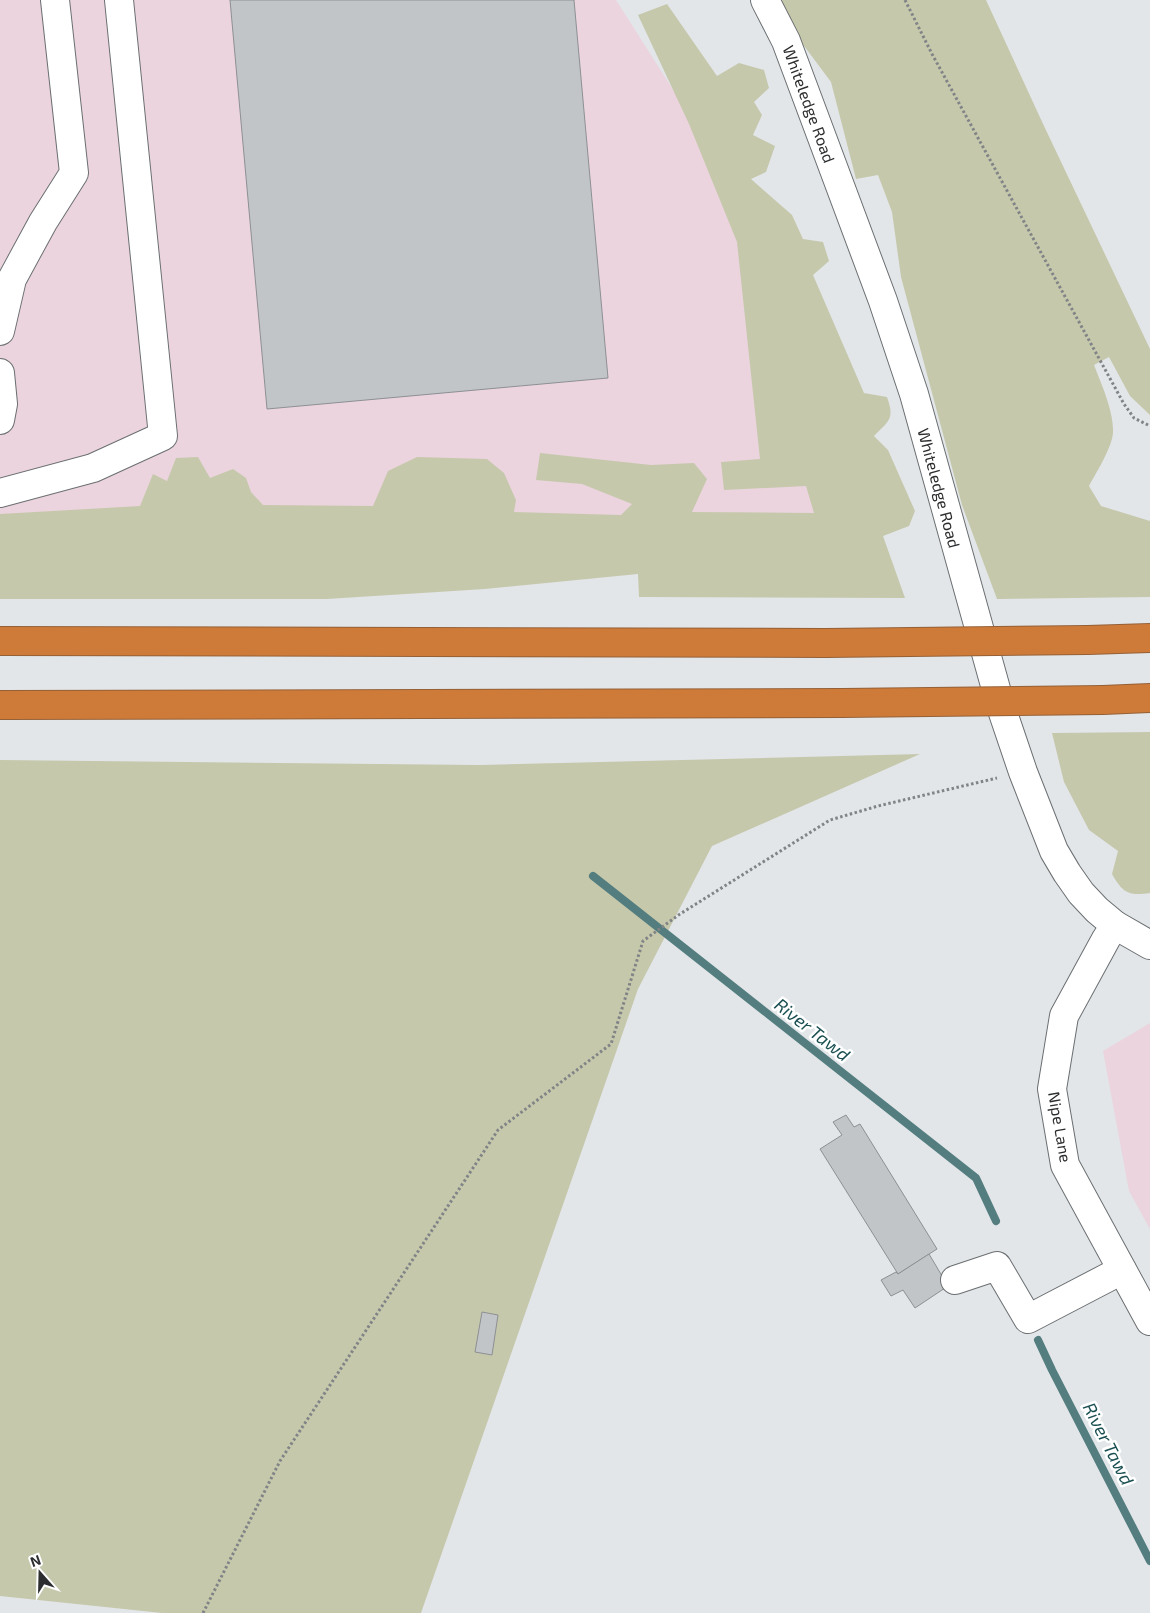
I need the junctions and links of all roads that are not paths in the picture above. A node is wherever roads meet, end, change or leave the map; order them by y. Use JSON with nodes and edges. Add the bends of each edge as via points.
{"nodes":[{"id":1,"x":56,"y":0,"type":"edge"},
{"id":2,"x":119,"y":0,"type":"edge"},
{"id":3,"x":765,"y":0,"type":"edge"},
{"id":4,"x":0,"y":331,"type":"edge"},
{"id":5,"x":0,"y":374,"type":"edge"},
{"id":6,"x":0,"y":420,"type":"edge"},
{"id":7,"x":0,"y":493,"type":"edge"},
{"id":8,"x":1150,"y":638,"type":"edge"},
{"id":9,"x":0,"y":641,"type":"edge"},
{"id":10,"x":1150,"y":698,"type":"edge"},
{"id":11,"x":0,"y":705,"type":"edge"},
{"id":12,"x":1115,"y":925,"type":"junction"},
{"id":13,"x":1150,"y":945,"type":"edge"},
{"id":14,"x":1122,"y":1270,"type":"junction"},
{"id":15,"x":955,"y":1280,"type":"dead end"},
{"id":16,"x":1150,"y":1322,"type":"edge"}],
"edges":[{"from":1,"to":4,"type":"street","via":[[74,174],[12,279]]},
{"from":2,"to":7,"type":"street","via":[[163,436],[93,468]]},
{"from":3,"to":12,"type":"street","name":"Whiteledge Road","via":[[786,41],[914,394],[977,624],[1023,772],[1054,851],[1067,873],[1081,893]]},
{"from":5,"to":6,"type":"street","via":[[3,404]]},
{"from":8,"to":9,"type":"highway","bridge":true,"via":[[826,643]]},
{"from":10,"to":11,"type":"highway","bridge":true,"via":[[842,703]]},
{"from":12,"to":13,"type":"street","name":"Whiteledge Road"},
{"from":12,"to":14,"type":"street","name":"Nipe Lane","via":[[1064,1016],[1052,1089],[1065,1165]]},
{"from":14,"to":15,"type":"street","via":[[1028,1319],[997,1266]]},
{"from":14,"to":16,"type":"street","name":"Nipe Lane"}]}
